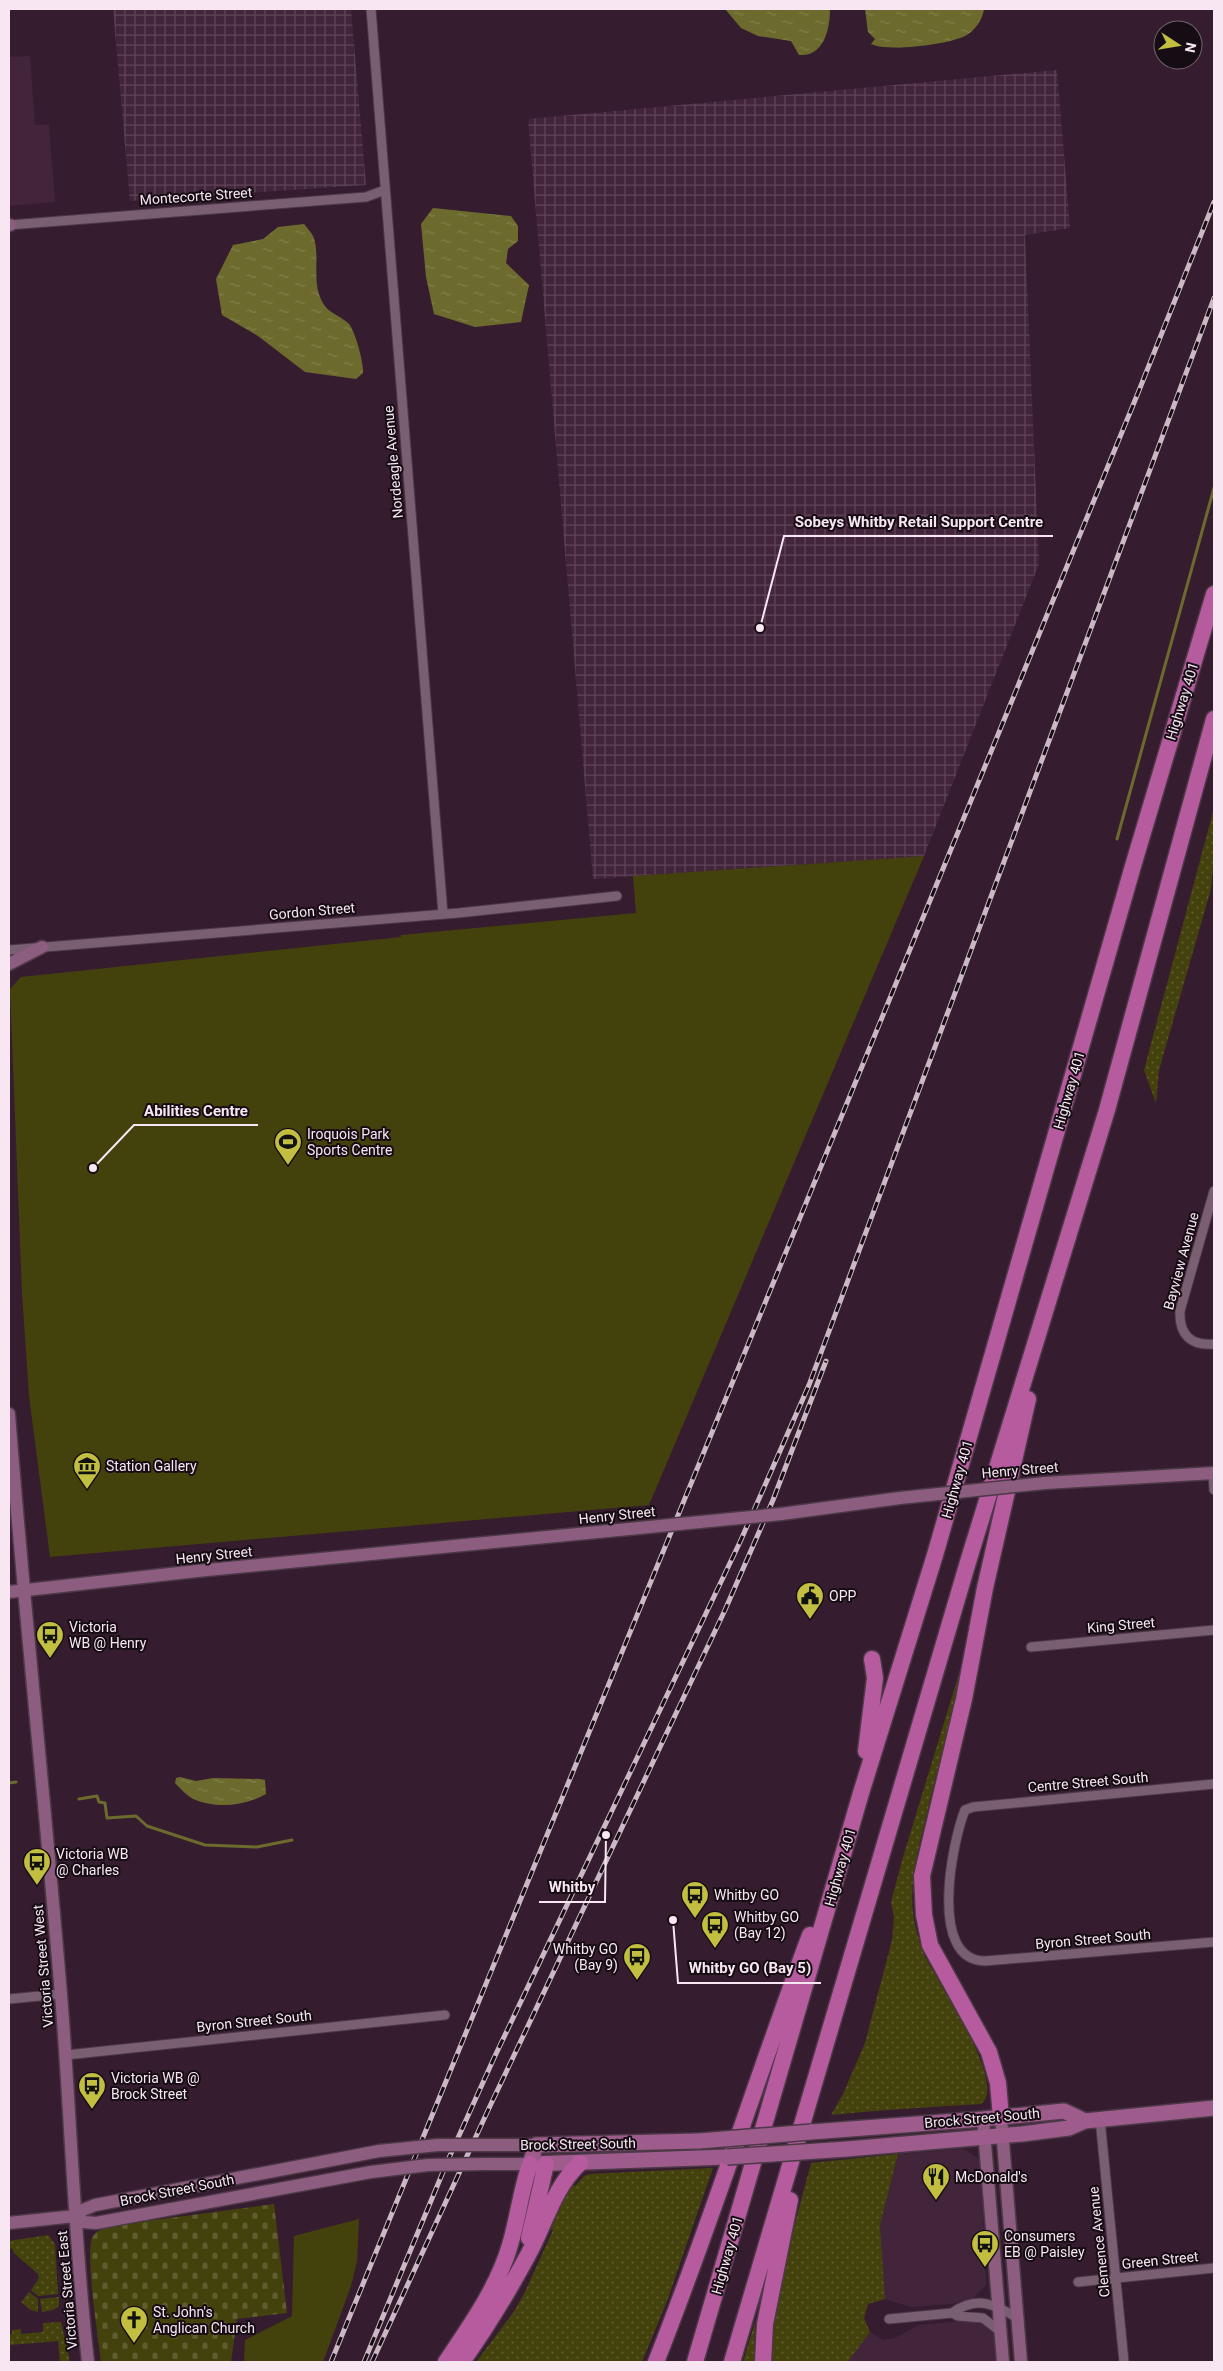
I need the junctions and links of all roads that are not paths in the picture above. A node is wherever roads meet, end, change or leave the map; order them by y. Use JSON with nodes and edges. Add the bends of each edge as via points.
{"nodes":[{"id":1,"x":371,"y":9,"type":"edge"},
{"id":2,"x":385,"y":190,"type":"junction"},
{"id":3,"x":9,"y":225,"type":"edge"},
{"id":4,"x":1214,"y":594,"type":"edge"},
{"id":5,"x":1214,"y":719,"type":"edge"},
{"id":6,"x":617,"y":896,"type":"dead end"},
{"id":7,"x":443,"y":914,"type":"junction"},
{"id":8,"x":42,"y":948,"type":"junction"},
{"id":9,"x":9,"y":950,"type":"edge"},
{"id":10,"x":9,"y":964,"type":"edge"},
{"id":11,"x":1107,"y":1110,"type":"junction"},
{"id":12,"x":1214,"y":1191,"type":"edge"},
{"id":13,"x":1214,"y":1344,"type":"edge"},
{"id":14,"x":9,"y":1414,"type":"edge"},
{"id":15,"x":1214,"y":1473,"type":"edge"},
{"id":16,"x":1214,"y":1490,"type":"edge"},
{"id":17,"x":23,"y":1591,"type":"junction"},
{"id":18,"x":9,"y":1592,"type":"edge"},
{"id":19,"x":1214,"y":1630,"type":"edge"},
{"id":20,"x":1031,"y":1647,"type":"dead end"},
{"id":21,"x":872,"y":1659,"type":"dead end"},
{"id":22,"x":1214,"y":1784,"type":"edge"},
{"id":23,"x":860,"y":1796,"type":"junction"},
{"id":24,"x":862,"y":1920,"type":"junction"},
{"id":25,"x":1214,"y":1942,"type":"edge"},
{"id":26,"x":974,"y":1960,"type":"joint"},
{"id":27,"x":61,"y":1994,"type":"junction"},
{"id":28,"x":9,"y":1999,"type":"edge"},
{"id":29,"x":445,"y":2015,"type":"dead end"},
{"id":30,"x":66,"y":2055,"type":"junction"},
{"id":31,"x":1214,"y":2108,"type":"edge"},
{"id":32,"x":1001,"y":2117,"type":"junction"},
{"id":33,"x":984,"y":2119,"type":"junction"},
{"id":34,"x":1093,"y":2120,"type":"junction"},
{"id":35,"x":1003,"y":2136,"type":"junction"},
{"id":36,"x":985,"y":2137,"type":"junction"},
{"id":37,"x":544,"y":2146,"type":"junction"},
{"id":38,"x":580,"y":2163,"type":"junction"},
{"id":39,"x":538,"y":2164,"type":"junction"},
{"id":40,"x":75,"y":2216,"type":"junction"},
{"id":41,"x":9,"y":2223,"type":"edge"},
{"id":42,"x":1214,"y":2268,"type":"edge"},
{"id":43,"x":518,"y":2273,"type":"junction"},
{"id":44,"x":1116,"y":2279,"type":"junction"},
{"id":45,"x":1078,"y":2282,"type":"dead end"},
{"id":46,"x":999,"y":2306,"type":"junction"},
{"id":47,"x":952,"y":2313,"type":"junction"},
{"id":48,"x":889,"y":2319,"type":"dead end"},
{"id":49,"x":1019,"y":2319,"type":"junction"},
{"id":50,"x":1001,"y":2332,"type":"junction"},
{"id":51,"x":88,"y":2362,"type":"edge"},
{"id":52,"x":446,"y":2362,"type":"edge"},
{"id":53,"x":462,"y":2362,"type":"edge"},
{"id":54,"x":656,"y":2362,"type":"edge"},
{"id":55,"x":696,"y":2362,"type":"edge"},
{"id":56,"x":732,"y":2362,"type":"edge"},
{"id":57,"x":763,"y":2362,"type":"edge"},
{"id":58,"x":1003,"y":2362,"type":"edge"},
{"id":59,"x":1022,"y":2362,"type":"edge"},
{"id":60,"x":1124,"y":2362,"type":"edge"}],
"edges":[{"from":1,"to":2,"type":"street","name":"Nordeagle Avenue"},
{"from":2,"to":3,"type":"street","name":"Montecorte Street","via":[[366,197]]},
{"from":2,"to":7,"type":"street","name":"Nordeagle Avenue"},
{"from":4,"to":23,"type":"highway","name":"Highway 401","via":[[935,1555]]},
{"from":5,"to":11,"type":"highway"},
{"from":6,"to":7,"type":"street","name":"Gordon Street"},
{"from":7,"to":8,"type":"street","name":"Gordon Street"},
{"from":8,"to":9,"type":"street","name":"Gordon Street"},
{"from":8,"to":10,"type":"main road"},
{"from":11,"to":24,"type":"highway"},
{"from":11,"to":32,"type":"highway","via":[[1014,1456],[964,1699],[922,1876],[930,1945],[990,2052],[998,2083]]},
{"from":12,"to":13,"type":"street","name":"Bayview Avenue","via":[[1180,1311],[1180,1322],[1190,1339],[1202,1345]]},
{"from":14,"to":17,"type":"main road","name":"Victoria Street West"},
{"from":15,"to":16,"type":"street"},
{"from":15,"to":17,"type":"main road","name":"Henry Street","bridge":true,"via":[[1045,1483],[781,1514]]},
{"from":17,"to":18,"type":"main road","name":"Henry Street"},
{"from":17,"to":27,"type":"main road","name":"Victoria Street West"},
{"from":19,"to":20,"type":"street","name":"King Street"},
{"from":21,"to":23,"type":"highway","via":[[875,1678]]},
{"from":22,"to":26,"type":"street","name":"Centre Street South","via":[[965,1810],[950,1867],[948,1902],[950,1920],[962,1954]]},
{"from":23,"to":54,"type":"highway","via":[[770,2044],[724,2183]]},
{"from":23,"to":55,"type":"highway","name":"Highway 401"},
{"from":24,"to":56,"type":"highway"},
{"from":24,"to":57,"type":"highway","via":[[791,2193],[765,2324]]},
{"from":25,"to":26,"type":"street","name":"Byron Street South"},
{"from":27,"to":28,"type":"street"},
{"from":27,"to":30,"type":"main road","name":"Victoria Street West"},
{"from":29,"to":30,"type":"street","name":"Byron Street South"},
{"from":30,"to":40,"type":"main road","name":"Victoria Street West"},
{"from":31,"to":34,"type":"main road","name":"Brock Street South"},
{"from":32,"to":33,"type":"main road","name":"Brock Street South"},
{"from":32,"to":34,"type":"main road","name":"Brock Street South","via":[[1064,2111]]},
{"from":32,"to":35,"type":"main road"},
{"from":33,"to":36,"type":"main road"},
{"from":33,"to":37,"type":"main road","name":"Brock Street South","bridge":true,"via":[[699,2141]]},
{"from":34,"to":35,"type":"main road","name":"Brock Street South","via":[[1069,2128]]},
{"from":34,"to":44,"type":"street","name":"Clemence Avenue"},
{"from":35,"to":36,"type":"main road","name":"Brock Street South"},
{"from":35,"to":49,"type":"main road"},
{"from":36,"to":38,"type":"main road","name":"Brock Street South","bridge":true,"via":[[726,2157]]},
{"from":36,"to":46,"type":"main road"},
{"from":37,"to":39,"type":"main road"},
{"from":37,"to":40,"type":"main road","name":"Brock Street South","bridge":true,"via":[[438,2145],[380,2151],[95,2205]]},
{"from":38,"to":39,"type":"main road","name":"Brock Street South"},
{"from":38,"to":43,"type":"highway","via":[[565,2179]]},
{"from":39,"to":40,"type":"main road","name":"Brock Street South","bridge":true,"via":[[428,2166],[371,2172],[96,2223],[84,2222]]},
{"from":39,"to":43,"type":"highway","via":[[527,2244]]},
{"from":39,"to":52,"type":"highway","via":[[524,2182],[503,2265]]},
{"from":40,"to":41,"type":"main road","name":"Brock Street South"},
{"from":40,"to":51,"type":"main road","name":"Victoria Street East"},
{"from":42,"to":44,"type":"street","name":"Green Street"},
{"from":43,"to":53,"type":"highway"},
{"from":44,"to":45,"type":"street","name":"Green Street"},
{"from":44,"to":60,"type":"street","name":"Clemence Avenue"},
{"from":46,"to":47,"type":"street","via":[[985,2303],[963,2306]]},
{"from":46,"to":49,"type":"street"},
{"from":46,"to":50,"type":"main road"},
{"from":47,"to":48,"type":"street"},
{"from":47,"to":50,"type":"street","via":[[983,2318]]},
{"from":49,"to":59,"type":"main road"},
{"from":50,"to":58,"type":"main road"}]}
